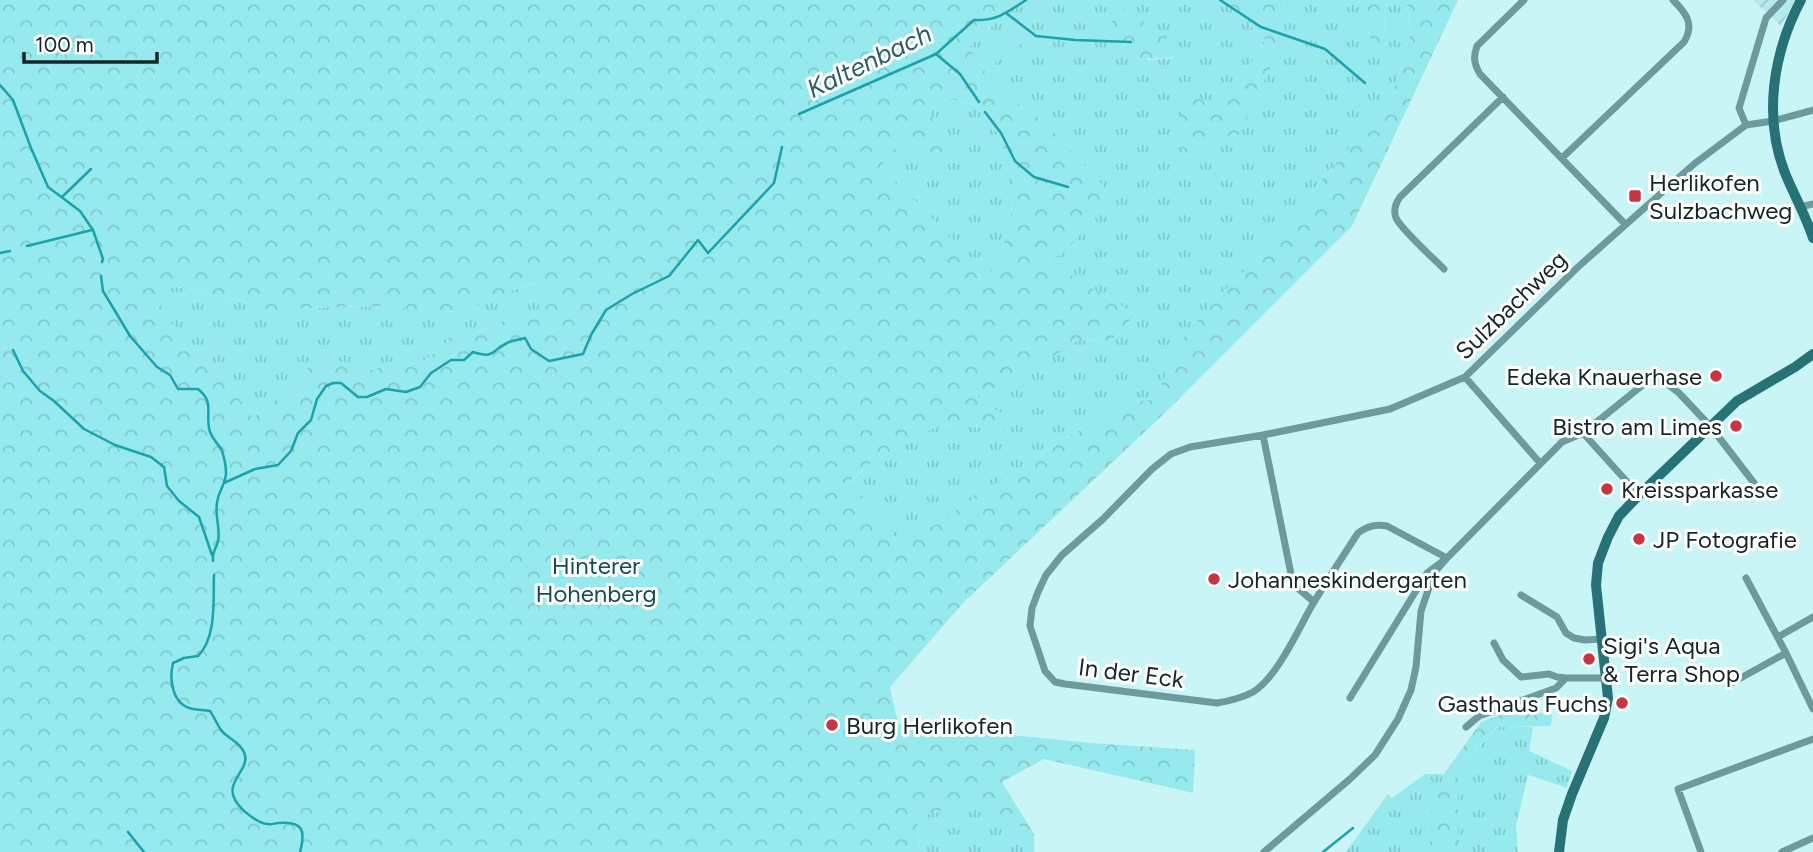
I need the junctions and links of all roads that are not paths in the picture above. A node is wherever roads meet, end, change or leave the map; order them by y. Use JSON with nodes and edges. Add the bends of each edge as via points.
{"nodes":[{"id":1,"x":1524,"y":0,"type":"edge"},
{"id":2,"x":1673,"y":0,"type":"edge"},
{"id":3,"x":1783,"y":0,"type":"edge"},
{"id":4,"x":1799,"y":1,"type":"edge"},
{"id":5,"x":1503,"y":97,"type":"junction"},
{"id":6,"x":1813,"y":110,"type":"edge"},
{"id":7,"x":1773,"y":121,"type":"junction"},
{"id":8,"x":1746,"y":125,"type":"junction"},
{"id":9,"x":1562,"y":158,"type":"junction"},
{"id":10,"x":1813,"y":204,"type":"edge"},
{"id":11,"x":1800,"y":207,"type":"junction"},
{"id":12,"x":1625,"y":224,"type":"junction"},
{"id":13,"x":1813,"y":239,"type":"edge"},
{"id":14,"x":1444,"y":269,"type":"dead end"},
{"id":15,"x":1813,"y":354,"type":"edge"},
{"id":16,"x":1465,"y":377,"type":"junction"},
{"id":17,"x":1711,"y":427,"type":"junction"},
{"id":18,"x":1583,"y":433,"type":"junction"},
{"id":19,"x":1263,"y":435,"type":"junction"},
{"id":20,"x":1540,"y":463,"type":"junction"},
{"id":21,"x":1754,"y":483,"type":"dead end"},
{"id":22,"x":1639,"y":495,"type":"junction"},
{"id":23,"x":1447,"y":558,"type":"junction"},
{"id":24,"x":1746,"y":578,"type":"dead end"},
{"id":25,"x":1521,"y":595,"type":"dead end"},
{"id":26,"x":1314,"y":602,"type":"junction"},
{"id":27,"x":1813,"y":617,"type":"edge"},
{"id":28,"x":1778,"y":637,"type":"junction"},
{"id":29,"x":1602,"y":639,"type":"junction"},
{"id":30,"x":1494,"y":643,"type":"dead end"},
{"id":31,"x":1786,"y":653,"type":"junction"},
{"id":32,"x":1566,"y":678,"type":"junction"},
{"id":33,"x":1606,"y":678,"type":"junction"},
{"id":34,"x":1728,"y":685,"type":"dead end"},
{"id":35,"x":1350,"y":698,"type":"dead end"},
{"id":36,"x":1813,"y":709,"type":"edge"},
{"id":37,"x":1466,"y":727,"type":"dead end"},
{"id":38,"x":1813,"y":739,"type":"edge"},
{"id":39,"x":1813,"y":838,"type":"edge"},
{"id":40,"x":1264,"y":852,"type":"edge"},
{"id":41,"x":1559,"y":852,"type":"edge"},
{"id":42,"x":1701,"y":852,"type":"edge"},
{"id":43,"x":1782,"y":852,"type":"edge"}],
"edges":[{"from":1,"to":5,"type":"street","via":[[1481,40],[1474,53],[1476,68]]},
{"from":2,"to":9,"type":"street","via":[[1689,22],[1684,42]]},
{"from":3,"to":8,"type":"street","via":[[1766,18],[1758,43],[1739,108]]},
{"from":4,"to":7,"type":"main road","via":[[1778,59]]},
{"from":5,"to":9,"type":"street"},
{"from":5,"to":14,"type":"street","via":[[1396,202],[1398,221]]},
{"from":6,"to":7,"type":"street","name":"Sulzbachweg"},
{"from":7,"to":8,"type":"street","name":"Sulzbachweg"},
{"from":7,"to":11,"type":"main road","via":[[1784,172]]},
{"from":8,"to":12,"type":"street","name":"Sulzbachweg"},
{"from":9,"to":12,"type":"street"},
{"from":10,"to":11,"type":"street"},
{"from":11,"to":13,"type":"main road"},
{"from":12,"to":16,"type":"street","name":"Sulzbachweg"},
{"from":15,"to":17,"type":"main road","via":[[1737,401]]},
{"from":16,"to":19,"type":"street","name":"Sulzbachweg","via":[[1390,409]]},
{"from":16,"to":20,"type":"street"},
{"from":17,"to":18,"type":"street","via":[[1679,393],[1666,383],[1653,381]]},
{"from":17,"to":21,"type":"street"},
{"from":17,"to":22,"type":"main road"},
{"from":18,"to":20,"type":"street","via":[[1562,442]]},
{"from":18,"to":22,"type":"street"},
{"from":19,"to":26,"type":"street","via":[[1293,584]]},
{"from":19,"to":26,"type":"street","name":"In der Eck","via":[[1190,447],[1152,469],[1046,575],[1030,626],[1045,671],[1055,682],[1217,704],[1263,684]]},
{"from":20,"to":23,"type":"street"},
{"from":22,"to":29,"type":"main road","via":[[1619,516],[1598,563]]},
{"from":23,"to":26,"type":"street","name":"In der Eck","via":[[1387,526],[1368,526],[1358,533]]},
{"from":23,"to":35,"type":"street","via":[[1427,573]]},
{"from":23,"to":40,"type":"street","via":[[1434,573],[1421,611],[1416,667],[1398,719],[1375,755]]},
{"from":24,"to":28,"type":"street"},
{"from":25,"to":29,"type":"street","via":[[1557,617],[1566,634]]},
{"from":27,"to":28,"type":"street"},
{"from":28,"to":31,"type":"street"},
{"from":29,"to":33,"type":"main road"},
{"from":30,"to":32,"type":"street","via":[[1521,677],[1549,674]]},
{"from":31,"to":34,"type":"street"},
{"from":31,"to":36,"type":"street"},
{"from":32,"to":33,"type":"street"},
{"from":32,"to":37,"type":"street","via":[[1556,688],[1479,716]]},
{"from":33,"to":41,"type":"main road","via":[[1604,718],[1563,820]]},
{"from":38,"to":42,"type":"street","via":[[1678,789]]},
{"from":39,"to":43,"type":"street"}]}
